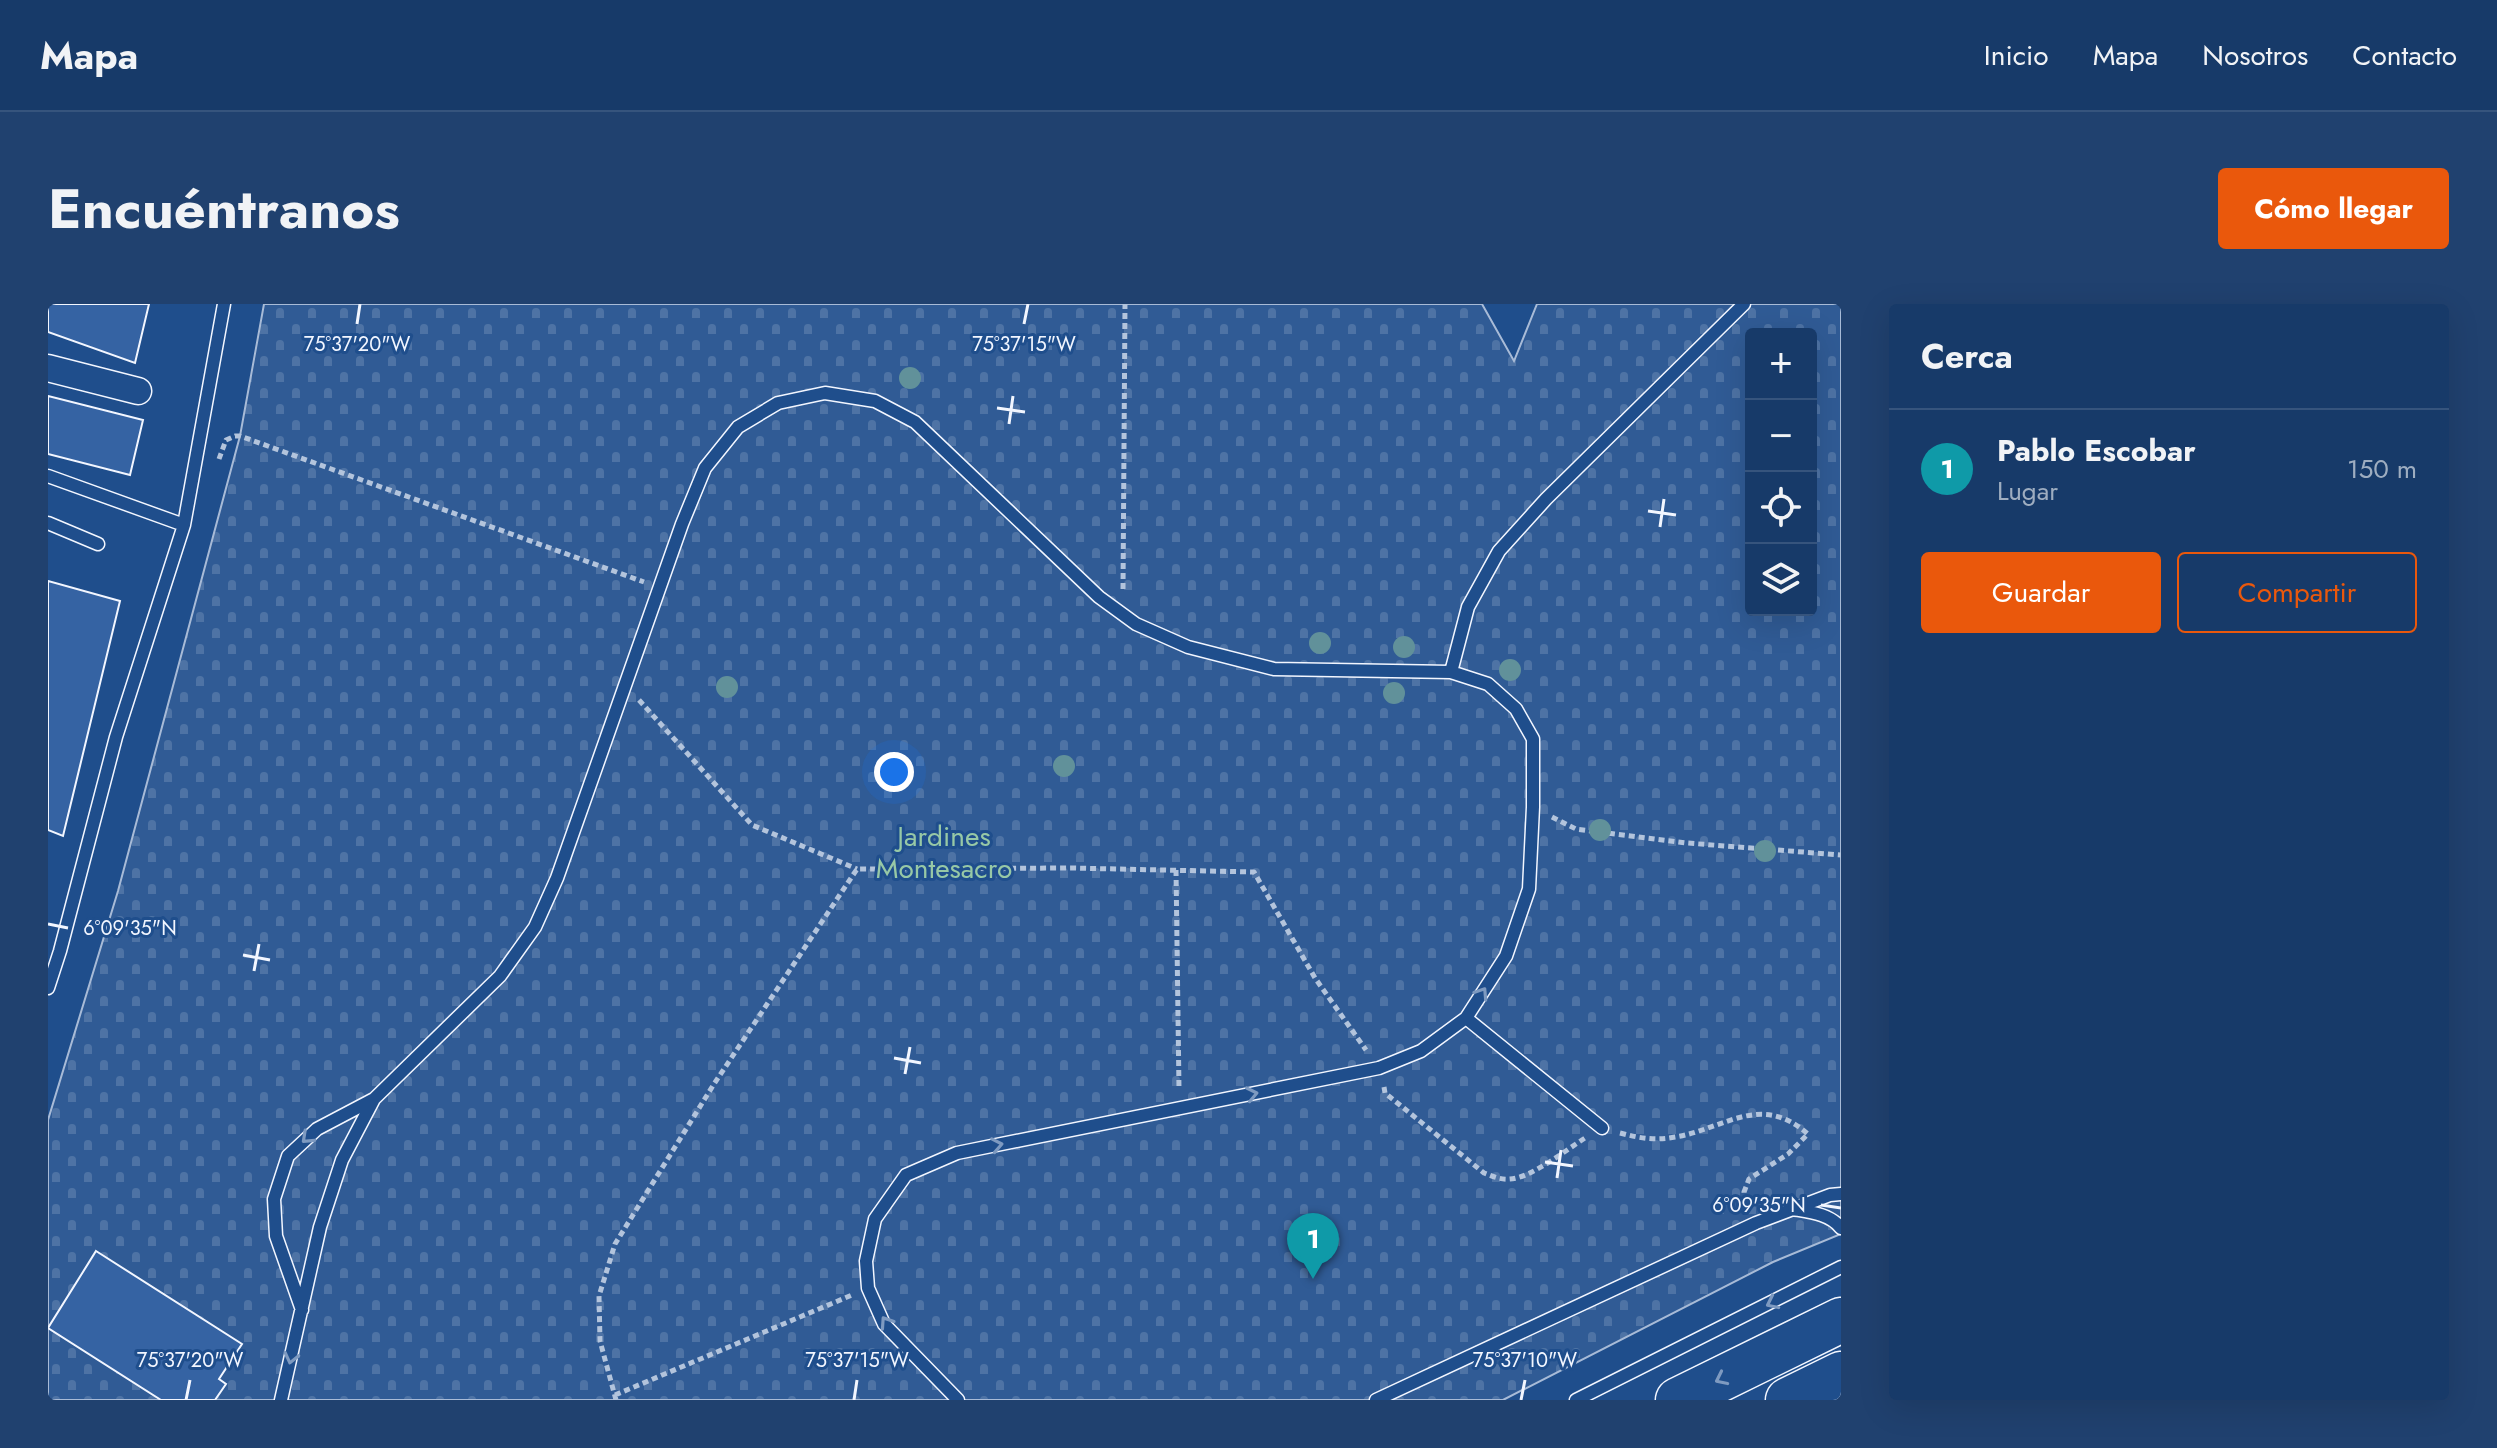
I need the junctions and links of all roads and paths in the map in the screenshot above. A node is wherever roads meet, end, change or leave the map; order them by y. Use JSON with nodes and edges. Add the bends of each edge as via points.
{"nodes":[{"id":1,"x":224,"y":304,"type":"edge"},
{"id":2,"x":1125,"y":304,"type":"edge"},
{"id":3,"x":1744,"y":304,"type":"edge"},
{"id":4,"x":48,"y":368,"type":"edge"},
{"id":5,"x":138,"y":391,"type":"dead end"},
{"id":6,"x":240,"y":436,"type":"dead end"},
{"id":7,"x":48,"y":476,"type":"edge"},
{"id":8,"x":48,"y":523,"type":"edge"},
{"id":9,"x":184,"y":525,"type":"junction"},
{"id":10,"x":98,"y":544,"type":"dead end"},
{"id":11,"x":660,"y":587,"type":"junction"},
{"id":12,"x":1122,"y":614,"type":"junction"},
{"id":13,"x":1451,"y":672,"type":"junction"},
{"id":14,"x":625,"y":685,"type":"junction"},
{"id":15,"x":1533,"y":807,"type":"junction"},
{"id":16,"x":1841,"y":855,"type":"edge"},
{"id":17,"x":857,"y":869,"type":"junction"},
{"id":18,"x":1176,"y":870,"type":"junction"},
{"id":19,"x":48,"y":988,"type":"edge"},
{"id":20,"x":1466,"y":1018,"type":"junction"},
{"id":21,"x":1379,"y":1068,"type":"junction"},
{"id":22,"x":374,"y":1099,"type":"junction"},
{"id":23,"x":1179,"y":1109,"type":"junction"},
{"id":24,"x":1602,"y":1128,"type":"junction"},
{"id":25,"x":1841,"y":1194,"type":"edge"},
{"id":26,"x":1793,"y":1209,"type":"junction"},
{"id":27,"x":1756,"y":1223,"type":"junction"},
{"id":28,"x":1841,"y":1228,"type":"edge"},
{"id":29,"x":1841,"y":1267,"type":"edge"},
{"id":30,"x":868,"y":1288,"type":"junction"},
{"id":31,"x":302,"y":1310,"type":"junction"},
{"id":32,"x":1841,"y":1320,"type":"edge"},
{"id":33,"x":615,"y":1398,"type":"edge"},
{"id":34,"x":281,"y":1400,"type":"edge"},
{"id":35,"x":958,"y":1400,"type":"edge"},
{"id":36,"x":1376,"y":1400,"type":"edge"},
{"id":37,"x":1576,"y":1400,"type":"edge"},
{"id":38,"x":1678,"y":1400,"type":"edge"}],
"edges":[{"from":1,"to":9,"type":"lane"},
{"from":2,"to":12,"type":"path"},
{"from":3,"to":13,"type":"lane","via":[[1499,551],[1468,607]]},
{"from":4,"to":5,"type":"street"},
{"from":6,"to":11,"type":"path"},
{"from":7,"to":9,"type":"lane"},
{"from":8,"to":10,"type":"lane"},
{"from":9,"to":19,"type":"lane","via":[[116,737]]},
{"from":11,"to":12,"type":"lane","via":[[705,468],[738,427],[778,403],[825,393],[875,401],[915,422]]},
{"from":11,"to":14,"type":"lane"},
{"from":12,"to":13,"type":"lane","via":[[1188,647],[1274,669]]},
{"from":13,"to":15,"type":"lane","via":[[1488,684],[1516,709],[1533,739]]},
{"from":14,"to":17,"type":"path","via":[[752,825]]},
{"from":14,"to":22,"type":"lane","via":[[535,927],[500,976]]},
{"from":15,"to":16,"type":"path","via":[[1576,829]]},
{"from":20,"to":15,"type":"lane","one_way":true,"via":[[1506,956],[1529,889]]},
{"from":17,"to":18,"type":"path"},
{"from":17,"to":33,"type":"path","via":[[615,1244],[599,1296],[600,1341]]},
{"from":18,"to":21,"type":"path","via":[[1254,872],[1315,978]]},
{"from":18,"to":23,"type":"path"},
{"from":20,"to":21,"type":"lane","via":[[1421,1051]]},
{"from":20,"to":24,"type":"lane"},
{"from":23,"to":21,"type":"lane","one_way":true},
{"from":21,"to":24,"type":"path","via":[[1385,1093],[1496,1178],[1523,1176]]},
{"from":22,"to":31,"type":"lane","via":[[342,1160]]},
{"from":22,"to":31,"type":"lane","one_way":true,"via":[[317,1129],[288,1156],[274,1199],[276,1236]]},
{"from":30,"to":23,"type":"lane","one_way":true,"via":[[866,1261],[875,1219],[906,1175],[957,1153]]},
{"from":24,"to":27,"type":"path","via":[[1657,1140],[1744,1114],[1794,1121],[1808,1134],[1749,1179],[1744,1192]]},
{"from":25,"to":26,"type":"lane"},
{"from":26,"to":27,"type":"lane"},
{"from":26,"to":28,"type":"lane","via":[[1824,1215]]},
{"from":27,"to":36,"type":"lane"},
{"from":29,"to":37,"type":"lane","one_way":true},
{"from":30,"to":33,"type":"path"},
{"from":35,"to":30,"type":"lane","one_way":true,"via":[[884,1324]]},
{"from":31,"to":34,"type":"lane","one_way":true},
{"from":32,"to":38,"type":"highway","one_way":true}]}
